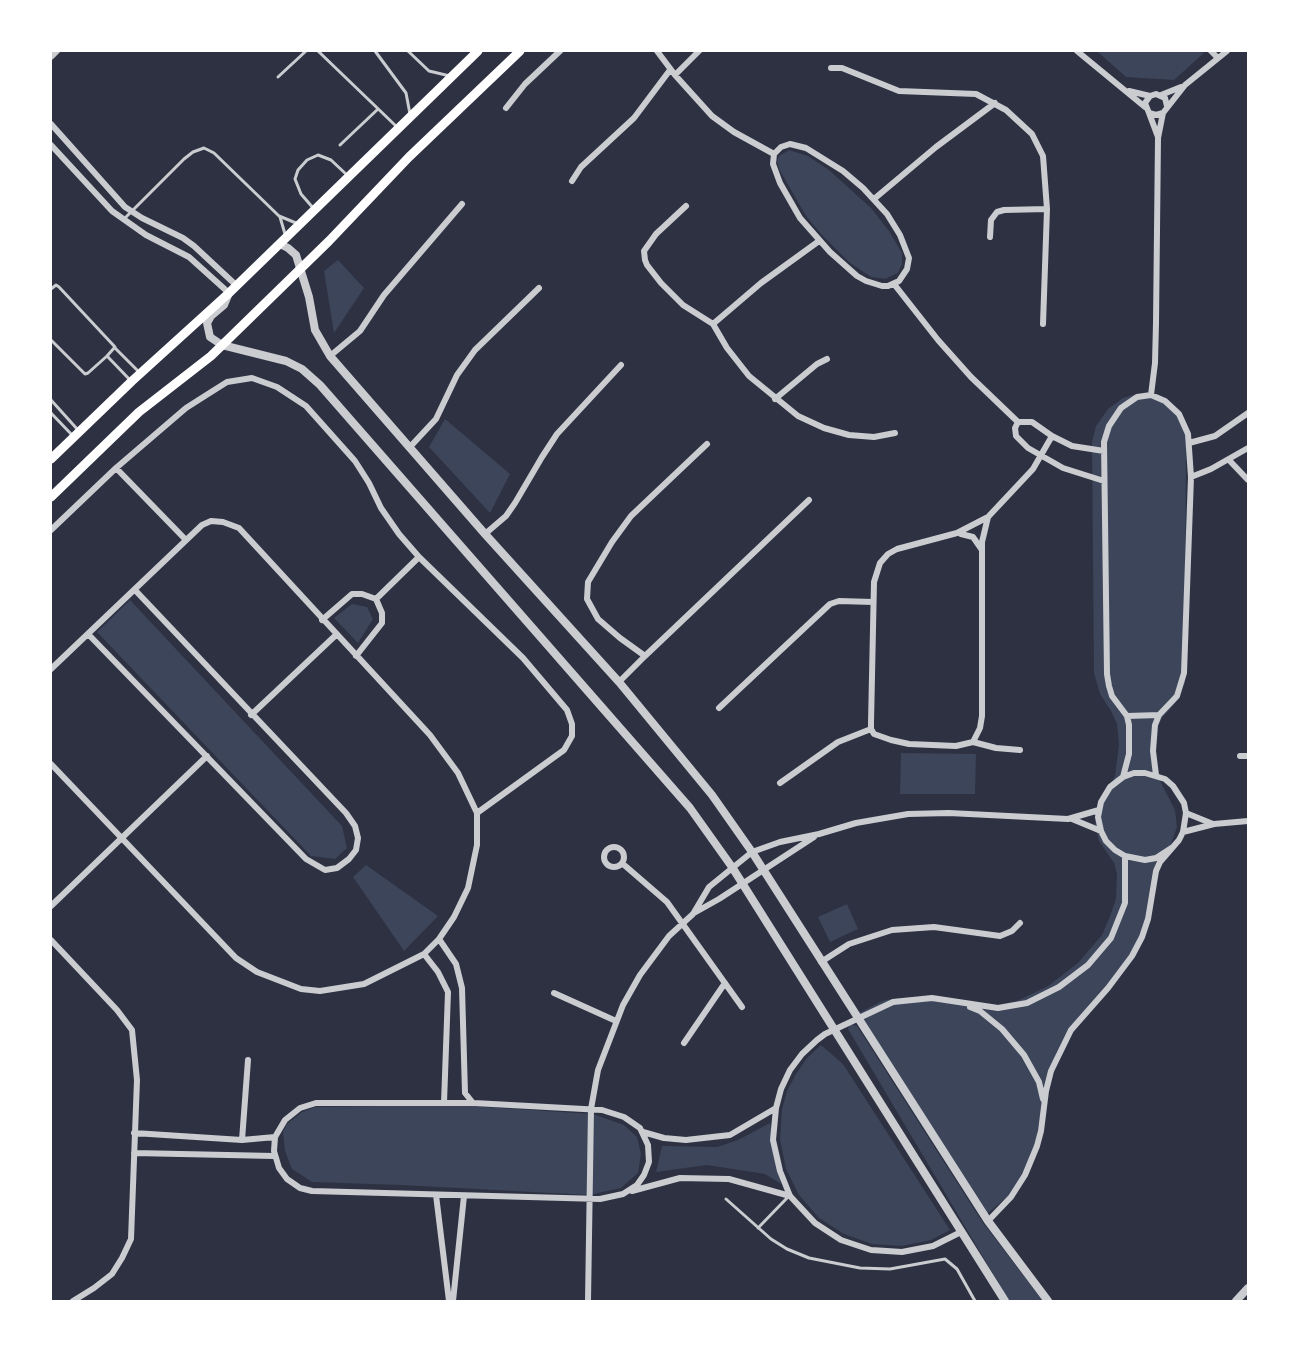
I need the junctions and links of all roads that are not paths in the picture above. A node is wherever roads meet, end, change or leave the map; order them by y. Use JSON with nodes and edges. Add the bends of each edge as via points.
{"nodes":[{"id":1,"x":57,"y":51,"type":"edge"},
{"id":2,"x":306,"y":51,"type":"edge"},
{"id":3,"x":318,"y":51,"type":"edge"},
{"id":4,"x":375,"y":51,"type":"edge"},
{"id":5,"x":408,"y":51,"type":"edge"},
{"id":6,"x":478,"y":51,"type":"edge"},
{"id":7,"x":520,"y":51,"type":"edge"},
{"id":8,"x":560,"y":51,"type":"edge"},
{"id":9,"x":657,"y":51,"type":"edge"},
{"id":10,"x":699,"y":51,"type":"edge"},
{"id":11,"x":1211,"y":51,"type":"edge"},
{"id":12,"x":1227,"y":51,"type":"edge"},
{"id":13,"x":1082,"y":52,"type":"edge"},
{"id":14,"x":51,"y":57,"type":"edge"},
{"id":15,"x":1218,"y":58,"type":"junction"},
{"id":16,"x":831,"y":68,"type":"dead end"},
{"id":17,"x":673,"y":73,"type":"junction"},
{"id":18,"x":452,"y":76,"type":"junction"},
{"id":19,"x":278,"y":77,"type":"dead end"},
{"id":20,"x":1185,"y":85,"type":"junction"},
{"id":21,"x":1125,"y":90,"type":"junction"},
{"id":22,"x":1161,"y":95,"type":"junction"},
{"id":23,"x":1150,"y":96,"type":"junction"},
{"id":24,"x":995,"y":104,"type":"junction"},
{"id":25,"x":1167,"y":106,"type":"junction"},
{"id":26,"x":506,"y":108,"type":"dead end"},
{"id":27,"x":378,"y":109,"type":"junction"},
{"id":28,"x":1147,"y":110,"type":"junction"},
{"id":29,"x":1163,"y":113,"type":"junction"},
{"id":30,"x":410,"y":116,"type":"junction"},
{"id":31,"x":51,"y":124,"type":"edge"},
{"id":32,"x":398,"y":128,"type":"junction"},
{"id":33,"x":1158,"y":138,"type":"junction"},
{"id":34,"x":51,"y":145,"type":"edge"},
{"id":35,"x":340,"y":145,"type":"dead end"},
{"id":36,"x":774,"y":154,"type":"junction"},
{"id":37,"x":348,"y":176,"type":"junction"},
{"id":38,"x":572,"y":181,"type":"dead end"},
{"id":39,"x":874,"y":199,"type":"junction"},
{"id":40,"x":462,"y":204,"type":"dead end"},
{"id":41,"x":686,"y":206,"type":"dead end"},
{"id":42,"x":315,"y":209,"type":"junction"},
{"id":43,"x":1047,"y":209,"type":"junction"},
{"id":44,"x":131,"y":211,"type":"junction"},
{"id":45,"x":279,"y":216,"type":"junction"},
{"id":46,"x":123,"y":220,"type":"junction"},
{"id":47,"x":300,"y":224,"type":"junction"},
{"id":48,"x":990,"y":237,"type":"dead end"},
{"id":49,"x":283,"y":241,"type":"junction"},
{"id":50,"x":819,"y":241,"type":"junction"},
{"id":51,"x":301,"y":269,"type":"junction"},
{"id":52,"x":894,"y":284,"type":"junction"},
{"id":53,"x":237,"y":286,"type":"junction"},
{"id":54,"x":539,"y":288,"type":"dead end"},
{"id":55,"x":51,"y":290,"type":"edge"},
{"id":56,"x":229,"y":293,"type":"junction"},
{"id":57,"x":713,"y":324,"type":"junction"},
{"id":58,"x":1043,"y":324,"type":"dead end"},
{"id":59,"x":51,"y":340,"type":"edge"},
{"id":60,"x":222,"y":345,"type":"junction"},
{"id":61,"x":115,"y":348,"type":"junction"},
{"id":62,"x":107,"y":356,"type":"junction"},
{"id":63,"x":330,"y":356,"type":"junction"},
{"id":64,"x":826,"y":359,"type":"dead end"},
{"id":65,"x":621,"y":365,"type":"dead end"},
{"id":66,"x":140,"y":374,"type":"junction"},
{"id":67,"x":132,"y":381,"type":"junction"},
{"id":68,"x":1151,"y":395,"type":"junction"},
{"id":69,"x":775,"y":399,"type":"junction"},
{"id":70,"x":51,"y":400,"type":"edge"},
{"id":71,"x":51,"y":413,"type":"edge"},
{"id":72,"x":1246,"y":418,"type":"edge"},
{"id":73,"x":1018,"y":422,"type":"junction"},
{"id":74,"x":77,"y":434,"type":"junction"},
{"id":75,"x":895,"y":434,"type":"dead end"},
{"id":76,"x":1052,"y":436,"type":"junction"},
{"id":77,"x":1189,"y":443,"type":"junction"},
{"id":78,"x":707,"y":444,"type":"dead end"},
{"id":79,"x":409,"y":448,"type":"junction"},
{"id":80,"x":1248,"y":448,"type":"edge"},
{"id":81,"x":1104,"y":451,"type":"junction"},
{"id":82,"x":1041,"y":457,"type":"junction"},
{"id":83,"x":51,"y":459,"type":"edge"},
{"id":84,"x":1229,"y":460,"type":"junction"},
{"id":85,"x":116,"y":468,"type":"junction"},
{"id":86,"x":1191,"y":477,"type":"junction"},
{"id":87,"x":1104,"y":481,"type":"junction"},
{"id":88,"x":1247,"y":482,"type":"edge"},
{"id":89,"x":51,"y":496,"type":"edge"},
{"id":90,"x":809,"y":500,"type":"dead end"},
{"id":91,"x":988,"y":517,"type":"junction"},
{"id":92,"x":51,"y":530,"type":"edge"},
{"id":93,"x":957,"y":533,"type":"junction"},
{"id":94,"x":485,"y":534,"type":"junction"},
{"id":95,"x":185,"y":539,"type":"junction"},
{"id":96,"x":983,"y":554,"type":"junction"},
{"id":97,"x":419,"y":556,"type":"junction"},
{"id":98,"x":135,"y":590,"type":"junction"},
{"id":99,"x":376,"y":599,"type":"junction"},
{"id":100,"x":873,"y":602,"type":"junction"},
{"id":101,"x":322,"y":620,"type":"junction"},
{"id":102,"x":336,"y":634,"type":"junction"},
{"id":103,"x":88,"y":635,"type":"junction"},
{"id":104,"x":356,"y":656,"type":"junction"},
{"id":105,"x":645,"y":656,"type":"junction"},
{"id":106,"x":51,"y":669,"type":"edge"},
{"id":107,"x":619,"y":682,"type":"junction"},
{"id":108,"x":719,"y":708,"type":"dead end"},
{"id":109,"x":251,"y":715,"type":"junction"},
{"id":110,"x":1127,"y":716,"type":"junction"},
{"id":111,"x":1159,"y":716,"type":"junction"},
{"id":112,"x":871,"y":729,"type":"junction"},
{"id":113,"x":973,"y":742,"type":"junction"},
{"id":114,"x":1020,"y":750,"type":"dead end"},
{"id":115,"x":207,"y":756,"type":"junction"},
{"id":116,"x":1239,"y":756,"type":"dead end"},
{"id":117,"x":1248,"y":756,"type":"edge"},
{"id":118,"x":51,"y":764,"type":"edge"},
{"id":119,"x":1156,"y":775,"type":"junction"},
{"id":120,"x":1123,"y":777,"type":"junction"},
{"id":121,"x":780,"y":783,"type":"dead end"},
{"id":122,"x":1099,"y":810,"type":"junction"},
{"id":123,"x":477,"y":813,"type":"junction"},
{"id":124,"x":1186,"y":813,"type":"junction"},
{"id":125,"x":1071,"y":819,"type":"junction"},
{"id":126,"x":1248,"y":821,"type":"edge"},
{"id":127,"x":1214,"y":824,"type":"junction"},
{"id":128,"x":1101,"y":831,"type":"junction"},
{"id":129,"x":1183,"y":832,"type":"junction"},
{"id":130,"x":819,"y":834,"type":"junction"},
{"id":131,"x":123,"y":838,"type":"junction"},
{"id":132,"x":1173,"y":848,"type":"junction"},
{"id":133,"x":752,"y":852,"type":"junction"},
{"id":134,"x":1125,"y":856,"type":"junction"},
{"id":135,"x":622,"y":864,"type":"dead end"},
{"id":136,"x":732,"y":867,"type":"junction"},
{"id":137,"x":763,"y":870,"type":"junction"},
{"id":138,"x":742,"y":884,"type":"junction"},
{"id":139,"x":51,"y":906,"type":"edge"},
{"id":140,"x":693,"y":914,"type":"junction"},
{"id":141,"x":1020,"y":923,"type":"dead end"},
{"id":142,"x":683,"y":924,"type":"junction"},
{"id":143,"x":439,"y":939,"type":"junction"},
{"id":144,"x":51,"y":940,"type":"edge"},
{"id":145,"x":424,"y":954,"type":"junction"},
{"id":146,"x":821,"y":962,"type":"junction"},
{"id":147,"x":725,"y":983,"type":"junction"},
{"id":148,"x":554,"y":993,"type":"dead end"},
{"id":149,"x":960,"y":1003,"type":"junction"},
{"id":150,"x":742,"y":1007,"type":"dead end"},
{"id":151,"x":859,"y":1019,"type":"junction"},
{"id":152,"x":616,"y":1021,"type":"junction"},
{"id":153,"x":834,"y":1030,"type":"junction"},
{"id":154,"x":684,"y":1043,"type":"dead end"},
{"id":155,"x":248,"y":1060,"type":"dead end"},
{"id":156,"x":444,"y":1103,"type":"junction"},
{"id":157,"x":474,"y":1103,"type":"junction"},
{"id":158,"x":776,"y":1108,"type":"junction"},
{"id":159,"x":591,"y":1109,"type":"junction"},
{"id":160,"x":1043,"y":1117,"type":"junction"},
{"id":161,"x":643,"y":1132,"type":"junction"},
{"id":162,"x":134,"y":1133,"type":"junction"},
{"id":163,"x":275,"y":1137,"type":"junction"},
{"id":164,"x":242,"y":1140,"type":"junction"},
{"id":165,"x":134,"y":1153,"type":"junction"},
{"id":166,"x":274,"y":1156,"type":"junction"},
{"id":167,"x":623,"y":1194,"type":"junction"},
{"id":168,"x":436,"y":1195,"type":"junction"},
{"id":169,"x":464,"y":1196,"type":"junction"},
{"id":170,"x":790,"y":1196,"type":"junction"},
{"id":171,"x":726,"y":1199,"type":"dead end"},
{"id":172,"x":589,"y":1200,"type":"junction"},
{"id":173,"x":988,"y":1221,"type":"junction"},
{"id":174,"x":758,"y":1228,"type":"junction"},
{"id":175,"x":961,"y":1232,"type":"junction"},
{"id":176,"x":1248,"y":1288,"type":"edge"},
{"id":177,"x":73,"y":1301,"type":"edge"},
{"id":178,"x":451,"y":1301,"type":"edge"},
{"id":179,"x":588,"y":1301,"type":"edge"},
{"id":180,"x":975,"y":1301,"type":"edge"},
{"id":181,"x":1005,"y":1301,"type":"edge"},
{"id":182,"x":1048,"y":1301,"type":"edge"},
{"id":183,"x":1236,"y":1301,"type":"edge"}],
"edges":[{"from":1,"to":14,"type":"street"},
{"from":2,"to":19,"type":"lane"},
{"from":3,"to":27,"type":"lane"},
{"from":4,"to":30,"type":"lane","via":[[406,93]]},
{"from":5,"to":18,"type":"lane","via":[[429,71]]},
{"from":6,"to":18,"type":"main road"},
{"from":7,"to":51,"type":"main road","via":[[409,157]]},
{"from":8,"to":26,"type":"street"},
{"from":9,"to":17,"type":"street"},
{"from":10,"to":17,"type":"street"},
{"from":11,"to":15,"type":"street"},
{"from":12,"to":15,"type":"street"},
{"from":13,"to":21,"type":"street"},
{"from":15,"to":20,"type":"street"},
{"from":16,"to":24,"type":"street","via":[[842,68],[899,91],[976,94]]},
{"from":17,"to":36,"type":"street","via":[[712,117]]},
{"from":17,"to":38,"type":"street"},
{"from":18,"to":30,"type":"main road"},
{"from":20,"to":22,"type":"street"},
{"from":20,"to":25,"type":"street"},
{"from":21,"to":23,"type":"street"},
{"from":21,"to":28,"type":"street"},
{"from":22,"to":23,"type":"street"},
{"from":22,"to":25,"type":"street"},
{"from":23,"to":28,"type":"street","via":[[1145,103]]},
{"from":24,"to":39,"type":"street"},
{"from":24,"to":43,"type":"street","via":[[1020,121],[1037,141],[1045,166]]},
{"from":25,"to":29,"type":"street"},
{"from":27,"to":32,"type":"lane"},
{"from":27,"to":35,"type":"lane"},
{"from":28,"to":29,"type":"street","via":[[1156,115]]},
{"from":28,"to":33,"type":"street"},
{"from":29,"to":33,"type":"street"},
{"from":30,"to":32,"type":"main road"},
{"from":31,"to":44,"type":"street"},
{"from":32,"to":37,"type":"main road"},
{"from":33,"to":68,"type":"street","via":[[1155,363]]},
{"from":34,"to":46,"type":"street"},
{"from":36,"to":39,"type":"street","via":[[790,144],[806,148],[843,171]]},
{"from":36,"to":50,"type":"street","via":[[773,164],[783,189]]},
{"from":37,"to":42,"type":"main road"},
{"from":37,"to":42,"type":"lane","via":[[331,160],[318,155],[307,160],[295,179],[301,194]]},
{"from":39,"to":52,"type":"street","via":[[908,251],[907,269]]},
{"from":40,"to":63,"type":"street","via":[[384,295],[360,331]]},
{"from":41,"to":57,"type":"street","via":[[651,240],[644,251],[645,260],[673,296]]},
{"from":42,"to":47,"type":"main road"},
{"from":43,"to":48,"type":"street","via":[[997,212],[991,220]]},
{"from":43,"to":58,"type":"street"},
{"from":44,"to":45,"type":"lane","via":[[184,159],[204,148],[214,153]]},
{"from":44,"to":46,"type":"lane"},
{"from":44,"to":53,"type":"street","via":[[189,242]]},
{"from":45,"to":47,"type":"lane"},
{"from":45,"to":49,"type":"lane"},
{"from":46,"to":56,"type":"street","via":[[189,257]]},
{"from":47,"to":49,"type":"main road"},
{"from":49,"to":51,"type":"street","via":[[293,251]]},
{"from":49,"to":53,"type":"main road"},
{"from":50,"to":52,"type":"street","via":[[866,282]]},
{"from":50,"to":57,"type":"street"},
{"from":51,"to":60,"type":"main road"},
{"from":51,"to":63,"type":"street","via":[[315,330]]},
{"from":52,"to":73,"type":"street","via":[[971,377]]},
{"from":53,"to":56,"type":"main road"},
{"from":54,"to":79,"type":"street","via":[[475,350],[457,375],[436,419]]},
{"from":55,"to":61,"type":"lane","via":[[59,287]]},
{"from":56,"to":60,"type":"street","via":[[224,305],[207,323],[210,337]]},
{"from":56,"to":66,"type":"main road"},
{"from":57,"to":69,"type":"street","via":[[740,366]]},
{"from":59,"to":62,"type":"lane","via":[[85,374]]},
{"from":60,"to":89,"type":"main road","via":[[139,412]]},
{"from":60,"to":136,"type":"street","via":[[286,361],[320,385],[669,781]]},
{"from":61,"to":62,"type":"lane"},
{"from":61,"to":66,"type":"lane"},
{"from":62,"to":67,"type":"lane"},
{"from":63,"to":79,"type":"street"},
{"from":64,"to":69,"type":"street"},
{"from":65,"to":94,"type":"street","via":[[557,434],[511,510]]},
{"from":66,"to":67,"type":"main road"},
{"from":67,"to":74,"type":"main road"},
{"from":68,"to":77,"type":"street","via":[[1179,414]]},
{"from":68,"to":81,"type":"street","via":[[1137,397],[1121,408],[1109,426]]},
{"from":69,"to":75,"type":"street","via":[[798,416],[836,432],[874,437]]},
{"from":70,"to":74,"type":"lane"},
{"from":71,"to":74,"type":"lane"},
{"from":72,"to":77,"type":"street","via":[[1215,436]]},
{"from":73,"to":76,"type":"street","via":[[1032,422]]},
{"from":73,"to":82,"type":"street","via":[[1018,440]]},
{"from":74,"to":83,"type":"main road"},
{"from":76,"to":81,"type":"street","via":[[1072,446]]},
{"from":76,"to":82,"type":"street"},
{"from":77,"to":86,"type":"street"},
{"from":78,"to":105,"type":"street","via":[[631,516],[588,582],[587,599],[598,619]]},
{"from":79,"to":94,"type":"street"},
{"from":80,"to":84,"type":"street"},
{"from":81,"to":87,"type":"street"},
{"from":82,"to":87,"type":"street"},
{"from":82,"to":91,"type":"street"},
{"from":84,"to":86,"type":"street"},
{"from":84,"to":88,"type":"street"},
{"from":85,"to":92,"type":"street"},
{"from":85,"to":95,"type":"street"},
{"from":85,"to":97,"type":"street","via":[[186,408],[227,382],[252,378],[277,387],[306,406],[355,461],[381,508]]},
{"from":86,"to":111,"type":"street","via":[[1184,673],[1177,696]]},
{"from":87,"to":110,"type":"street","via":[[1107,674],[1112,696]]},
{"from":90,"to":105,"type":"street"},
{"from":91,"to":93,"type":"street"},
{"from":91,"to":96,"type":"street"},
{"from":93,"to":96,"type":"street","via":[[973,537]]},
{"from":93,"to":100,"type":"street","via":[[888,554],[876,573]]},
{"from":94,"to":107,"type":"street"},
{"from":95,"to":98,"type":"street"},
{"from":95,"to":101,"type":"street","via":[[211,521],[239,528]]},
{"from":96,"to":113,"type":"street","via":[[982,716]]},
{"from":97,"to":99,"type":"street"},
{"from":97,"to":123,"type":"street","via":[[523,658],[567,710],[572,724],[572,736],[564,750]]},
{"from":98,"to":103,"type":"street"},
{"from":98,"to":109,"type":"street"},
{"from":99,"to":101,"type":"street","via":[[352,594]]},
{"from":99,"to":104,"type":"street","via":[[382,623]]},
{"from":100,"to":108,"type":"street","via":[[830,604]]},
{"from":100,"to":112,"type":"street"},
{"from":101,"to":102,"type":"street"},
{"from":102,"to":104,"type":"street"},
{"from":102,"to":109,"type":"street"},
{"from":103,"to":106,"type":"street"},
{"from":103,"to":115,"type":"street"},
{"from":104,"to":123,"type":"street","via":[[430,735],[458,773]]},
{"from":105,"to":107,"type":"street"},
{"from":107,"to":133,"type":"street","via":[[712,795]]},
{"from":109,"to":115,"type":"street","via":[[355,825],[356,850],[349,859],[336,868],[317,867]]},
{"from":110,"to":111,"type":"street"},
{"from":110,"to":120,"type":"street","via":[[1130,746]]},
{"from":111,"to":119,"type":"street","via":[[1153,748]]},
{"from":112,"to":113,"type":"street","via":[[874,734],[909,744],[956,746]]},
{"from":112,"to":121,"type":"street","via":[[838,742]]},
{"from":113,"to":114,"type":"street"},
{"from":115,"to":131,"type":"street"},
{"from":116,"to":117,"type":"street"},
{"from":118,"to":131,"type":"street"},
{"from":119,"to":120,"type":"street"},
{"from":119,"to":124,"type":"street","via":[[1173,786]]},
{"from":120,"to":122,"type":"street","via":[[1104,794]]},
{"from":122,"to":125,"type":"street"},
{"from":122,"to":128,"type":"street"},
{"from":123,"to":143,"type":"street","via":[[477,845],[468,888]]},
{"from":124,"to":127,"type":"street"},
{"from":124,"to":129,"type":"street"},
{"from":125,"to":128,"type":"street"},
{"from":125,"to":130,"type":"street","via":[[908,814]]},
{"from":126,"to":127,"type":"street"},
{"from":127,"to":129,"type":"street"},
{"from":128,"to":134,"type":"street","via":[[1111,846]]},
{"from":129,"to":132,"type":"street"},
{"from":130,"to":133,"type":"street"},
{"from":130,"to":137,"type":"street"},
{"from":131,"to":139,"type":"street"},
{"from":131,"to":145,"type":"street","via":[[236,958],[281,983],[320,991],[364,984]]},
{"from":132,"to":134,"type":"street","via":[[1155,858]]},
{"from":132,"to":160,"type":"street","via":[[1155,871],[1148,919],[1132,956],[1076,1023],[1051,1071]]},
{"from":133,"to":136,"type":"street"},
{"from":133,"to":137,"type":"street"},
{"from":134,"to":149,"type":"street","via":[[1125,903],[1111,938],[1088,965],[1059,987],[1027,1003],[998,1008]]},
{"from":135,"to":142,"type":"street","via":[[667,902]]},
{"from":136,"to":138,"type":"street"},
{"from":136,"to":140,"type":"street","via":[[709,887]]},
{"from":137,"to":138,"type":"street"},
{"from":137,"to":146,"type":"street"},
{"from":138,"to":140,"type":"street"},
{"from":138,"to":153,"type":"street"},
{"from":140,"to":142,"type":"street"},
{"from":141,"to":146,"type":"street","via":[[1000,936],[934,927],[892,930],[849,944]]},
{"from":142,"to":147,"type":"street"},
{"from":142,"to":152,"type":"street","via":[[640,975]]},
{"from":143,"to":145,"type":"street"},
{"from":143,"to":157,"type":"street","via":[[456,964],[462,988],[465,1093]]},
{"from":144,"to":162,"type":"street","via":[[132,1030],[136,1080]]},
{"from":145,"to":156,"type":"street","via":[[447,992]]},
{"from":146,"to":151,"type":"street"},
{"from":147,"to":150,"type":"street"},
{"from":147,"to":154,"type":"street"},
{"from":148,"to":152,"type":"street"},
{"from":149,"to":151,"type":"street","via":[[932,998],[893,1002]]},
{"from":149,"to":160,"type":"street","via":[[980,1011],[1024,1055],[1039,1082]]},
{"from":151,"to":153,"type":"street"},
{"from":151,"to":173,"type":"street"},
{"from":152,"to":159,"type":"street","via":[[598,1070]]},
{"from":153,"to":158,"type":"street","via":[[802,1054],[781,1089]]},
{"from":153,"to":175,"type":"street"},
{"from":155,"to":164,"type":"street"},
{"from":156,"to":157,"type":"street"},
{"from":156,"to":163,"type":"street","via":[[316,1103],[290,1115]]},
{"from":157,"to":159,"type":"street"},
{"from":158,"to":161,"type":"street","via":[[730,1135],[686,1140]]},
{"from":158,"to":170,"type":"street","via":[[773,1140]]},
{"from":159,"to":161,"type":"street","via":[[624,1117]]},
{"from":159,"to":172,"type":"street"},
{"from":160,"to":173,"type":"street","via":[[1025,1175]]},
{"from":161,"to":167,"type":"street","via":[[650,1150],[647,1168],[637,1185]]},
{"from":162,"to":164,"type":"street"},
{"from":162,"to":165,"type":"street"},
{"from":163,"to":164,"type":"street"},
{"from":163,"to":166,"type":"street"},
{"from":165,"to":166,"type":"street"},
{"from":165,"to":177,"type":"street","via":[[131,1239],[112,1274]]},
{"from":166,"to":168,"type":"street","via":[[283,1174],[306,1190]]},
{"from":167,"to":170,"type":"street","via":[[680,1178],[729,1179]]},
{"from":167,"to":172,"type":"street"},
{"from":168,"to":169,"type":"street"},
{"from":168,"to":178,"type":"street"},
{"from":169,"to":172,"type":"street"},
{"from":169,"to":178,"type":"street"},
{"from":170,"to":174,"type":"lane"},
{"from":170,"to":175,"type":"street","via":[[815,1223],[841,1240],[871,1250],[902,1252],[933,1246]]},
{"from":171,"to":174,"type":"lane"},
{"from":172,"to":179,"type":"street"},
{"from":173,"to":182,"type":"street"},
{"from":174,"to":180,"type":"lane","via":[[787,1249],[809,1258],[860,1269],[890,1269],[945,1259],[957,1269]]},
{"from":175,"to":181,"type":"street"},
{"from":176,"to":183,"type":"street"}]}
